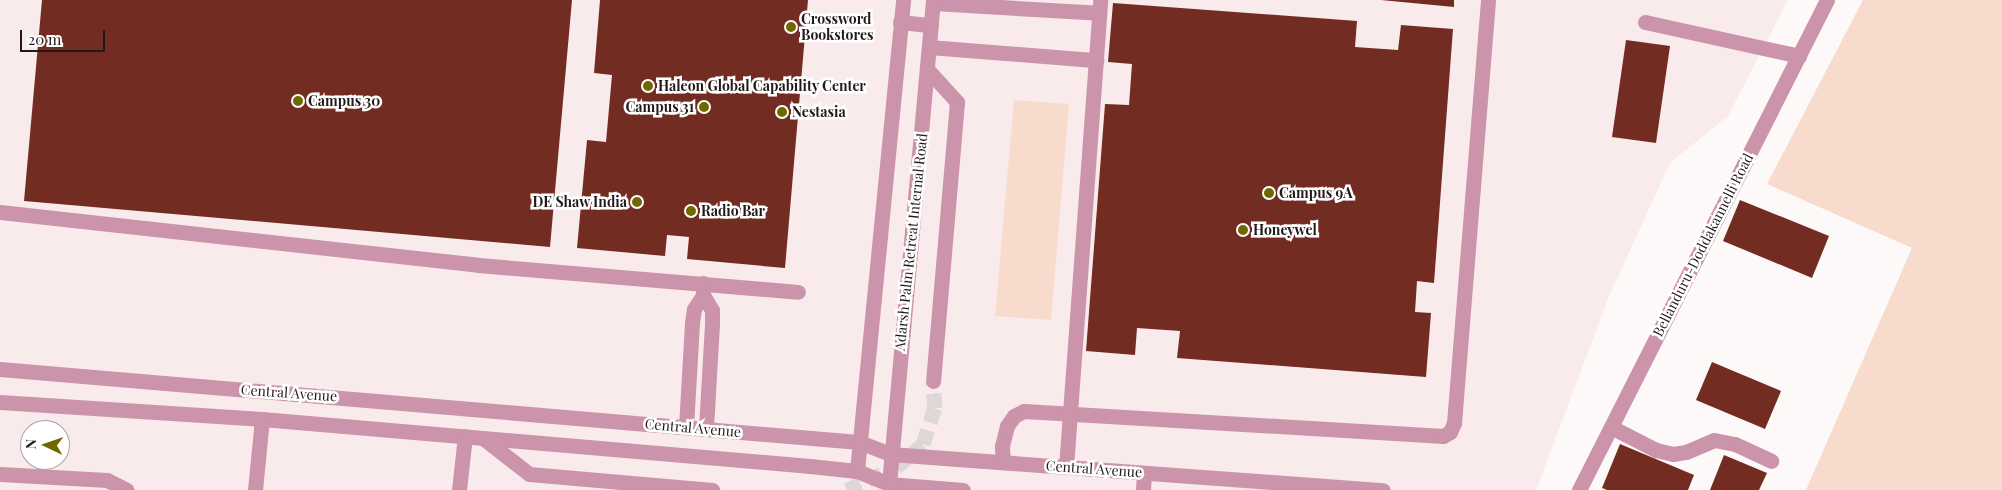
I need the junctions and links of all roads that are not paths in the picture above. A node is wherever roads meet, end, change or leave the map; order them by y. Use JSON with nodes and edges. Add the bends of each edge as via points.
{"nodes":[{"id":1,"x":903,"y":0,"type":"edge"},
{"id":2,"x":1488,"y":0,"type":"edge"},
{"id":3,"x":1827,"y":0,"type":"edge"},
{"id":4,"x":933,"y":2,"type":"edge"},
{"id":5,"x":1099,"y":7,"type":"edge"},
{"id":6,"x":900,"y":22,"type":"junction"},
{"id":7,"x":1645,"y":22,"type":"dead end"},
{"id":8,"x":931,"y":25,"type":"junction"},
{"id":9,"x":929,"y":47,"type":"junction"},
{"id":10,"x":1799,"y":56,"type":"junction"},
{"id":11,"x":1096,"y":60,"type":"junction"},
{"id":12,"x":927,"y":69,"type":"junction"},
{"id":13,"x":0,"y":212,"type":"edge"},
{"id":14,"x":703,"y":289,"type":"junction"},
{"id":15,"x":798,"y":292,"type":"dead end"},
{"id":16,"x":0,"y":369,"type":"edge"},
{"id":17,"x":933,"y":381,"type":"tunnel mouth"},
{"id":18,"x":0,"y":402,"type":"edge"},
{"id":19,"x":1072,"y":413,"type":"junction"},
{"id":20,"x":262,"y":419,"type":"junction"},
{"id":21,"x":686,"y":427,"type":"junction"},
{"id":22,"x":1611,"y":427,"type":"junction"},
{"id":23,"x":706,"y":429,"type":"junction"},
{"id":24,"x":465,"y":436,"type":"junction"},
{"id":25,"x":483,"y":438,"type":"junction"},
{"id":26,"x":859,"y":442,"type":"junction"},
{"id":27,"x":890,"y":454,"type":"junction"},
{"id":28,"x":1771,"y":461,"type":"dead end"},
{"id":29,"x":1002,"y":462,"type":"junction"},
{"id":30,"x":1066,"y":467,"type":"junction"},
{"id":31,"x":857,"y":471,"type":"junction"},
{"id":32,"x":1144,"y":472,"type":"junction"},
{"id":33,"x":0,"y":474,"type":"edge"},
{"id":34,"x":90,"y":484,"type":"edge"},
{"id":35,"x":889,"y":484,"type":"junction"},
{"id":36,"x":126,"y":490,"type":"edge"},
{"id":37,"x":255,"y":490,"type":"edge"},
{"id":38,"x":459,"y":490,"type":"edge"},
{"id":39,"x":712,"y":490,"type":"edge"},
{"id":40,"x":963,"y":490,"type":"edge"},
{"id":41,"x":1143,"y":490,"type":"edge"},
{"id":42,"x":1383,"y":490,"type":"edge"},
{"id":43,"x":1579,"y":490,"type":"edge"}],
"edges":[{"from":1,"to":6,"type":"street"},
{"from":2,"to":19,"type":"street","via":[[1454,423],[1450,432],[1444,436]]},
{"from":3,"to":10,"type":"street","name":"Bellanduru-Doddakannelli Road"},
{"from":4,"to":5,"type":"street"},
{"from":4,"to":8,"type":"street","name":"Adarsh Palm Retreat Internal Road"},
{"from":5,"to":11,"type":"street"},
{"from":6,"to":8,"type":"street"},
{"from":6,"to":26,"type":"street"},
{"from":7,"to":10,"type":"street"},
{"from":8,"to":9,"type":"street","name":"Adarsh Palm Retreat Internal Road"},
{"from":9,"to":11,"type":"street"},
{"from":9,"to":12,"type":"street","name":"Adarsh Palm Retreat Internal Road"},
{"from":10,"to":22,"type":"street","name":"Bellanduru-Doddakannelli Road"},
{"from":11,"to":19,"type":"street"},
{"from":12,"to":17,"type":"street","via":[[957,102]]},
{"from":12,"to":27,"type":"street","name":"Adarsh Palm Retreat Internal Road"},
{"from":13,"to":14,"type":"street"},
{"from":14,"to":15,"type":"street"},
{"from":14,"to":21,"type":"street","via":[[692,323]]},
{"from":14,"to":23,"type":"street","via":[[712,310]]},
{"from":16,"to":21,"type":"street","name":"Central Avenue"},
{"from":18,"to":20,"type":"street","name":"Central Avenue"},
{"from":19,"to":29,"type":"street","via":[[1024,411],[1014,416],[1007,426]]},
{"from":19,"to":30,"type":"street"},
{"from":20,"to":24,"type":"street","name":"Central Avenue"},
{"from":20,"to":37,"type":"street"},
{"from":21,"to":23,"type":"street","name":"Central Avenue"},
{"from":22,"to":28,"type":"street","via":[[1664,452],[1686,452],[1714,440],[1735,444]]},
{"from":22,"to":43,"type":"street","name":"Bellanduru-Doddakannelli Road"},
{"from":23,"to":26,"type":"street","name":"Central Avenue"},
{"from":24,"to":25,"type":"street","name":"Central Avenue"},
{"from":24,"to":38,"type":"street"},
{"from":25,"to":31,"type":"street","name":"Central Avenue"},
{"from":25,"to":39,"type":"street","via":[[529,474]]},
{"from":26,"to":27,"type":"street","name":"Central Avenue"},
{"from":26,"to":31,"type":"street"},
{"from":27,"to":29,"type":"street","name":"Central Avenue"},
{"from":27,"to":35,"type":"street","name":"Adarsh Palm Retreat Internal Road"},
{"from":29,"to":30,"type":"street","name":"Central Avenue"},
{"from":30,"to":32,"type":"street","name":"Central Avenue"},
{"from":31,"to":35,"type":"street","name":"Central Avenue"},
{"from":32,"to":41,"type":"street"},
{"from":32,"to":42,"type":"street","name":"Central Avenue"},
{"from":33,"to":34,"type":"street"},
{"from":34,"to":36,"type":"street","via":[[107,480]]},
{"from":35,"to":40,"type":"street","name":"Central Avenue"}]}
